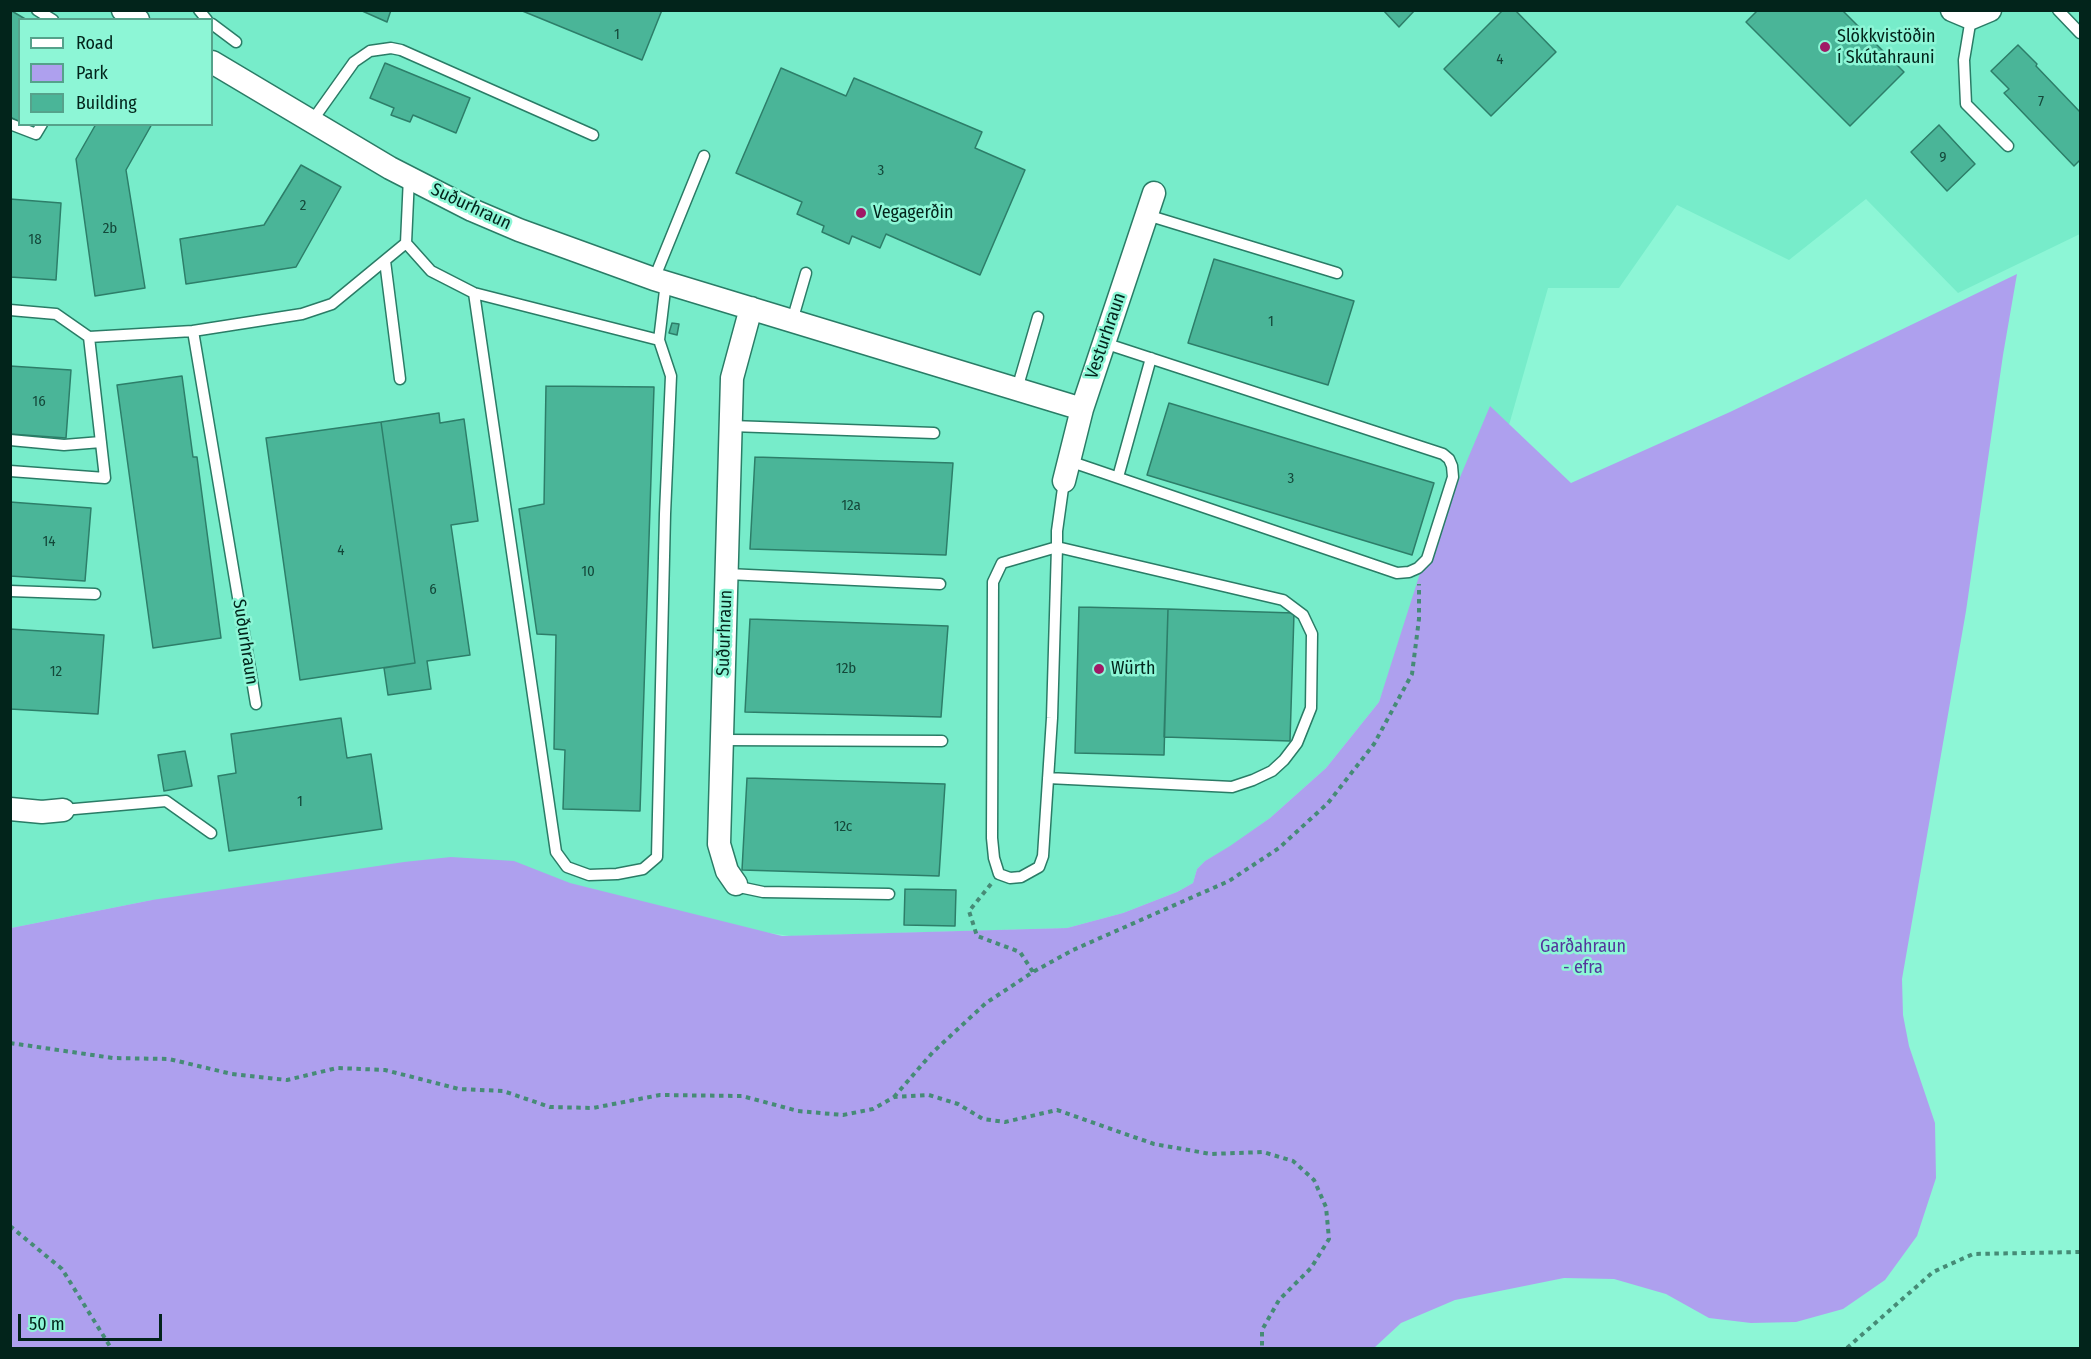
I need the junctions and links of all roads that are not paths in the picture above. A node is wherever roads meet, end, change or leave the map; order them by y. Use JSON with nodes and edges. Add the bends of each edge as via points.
{"nodes":[{"id":1,"x":37,"y":10,"type":"edge"},
{"id":2,"x":2058,"y":10,"type":"edge"},
{"id":3,"x":1971,"y":13,"type":"edge"},
{"id":4,"x":50,"y":18,"type":"edge"},
{"id":5,"x":213,"y":25,"type":"edge"},
{"id":6,"x":2080,"y":33,"type":"edge"},
{"id":7,"x":236,"y":42,"type":"dead end"},
{"id":8,"x":213,"y":63,"type":"edge"},
{"id":9,"x":312,"y":121,"type":"junction"},
{"id":10,"x":10,"y":124,"type":"edge"},
{"id":11,"x":41,"y":126,"type":"edge"},
{"id":12,"x":593,"y":135,"type":"dead end"},
{"id":13,"x":2008,"y":146,"type":"dead end"},
{"id":14,"x":704,"y":156,"type":"dead end"},
{"id":15,"x":409,"y":177,"type":"junction"},
{"id":16,"x":1154,"y":193,"type":"dead end"},
{"id":17,"x":1147,"y":215,"type":"junction"},
{"id":18,"x":406,"y":243,"type":"junction"},
{"id":19,"x":385,"y":261,"type":"junction"},
{"id":20,"x":806,"y":273,"type":"dead end"},
{"id":21,"x":1337,"y":273,"type":"dead end"},
{"id":22,"x":660,"y":281,"type":"junction"},
{"id":23,"x":474,"y":293,"type":"junction"},
{"id":24,"x":751,"y":308,"type":"junction"},
{"id":25,"x":10,"y":310,"type":"edge"},
{"id":26,"x":1038,"y":317,"type":"dead end"},
{"id":27,"x":792,"y":321,"type":"junction"},
{"id":28,"x":193,"y":331,"type":"junction"},
{"id":29,"x":89,"y":337,"type":"junction"},
{"id":30,"x":659,"y":340,"type":"junction"},
{"id":31,"x":1104,"y":343,"type":"junction"},
{"id":32,"x":1151,"y":358,"type":"junction"},
{"id":33,"x":400,"y":379,"type":"dead end"},
{"id":34,"x":1017,"y":389,"type":"junction"},
{"id":35,"x":1082,"y":409,"type":"junction"},
{"id":36,"x":731,"y":426,"type":"junction"},
{"id":37,"x":934,"y":433,"type":"dead end"},
{"id":38,"x":10,"y":440,"type":"edge"},
{"id":39,"x":100,"y":442,"type":"junction"},
{"id":40,"x":10,"y":471,"type":"edge"},
{"id":41,"x":1067,"y":471,"type":"junction"},
{"id":42,"x":1118,"y":477,"type":"junction"},
{"id":43,"x":1057,"y":547,"type":"junction"},
{"id":44,"x":727,"y":574,"type":"junction"},
{"id":45,"x":940,"y":584,"type":"dead end"},
{"id":46,"x":10,"y":591,"type":"edge"},
{"id":47,"x":95,"y":594,"type":"dead end"},
{"id":48,"x":256,"y":704,"type":"dead end"},
{"id":49,"x":722,"y":740,"type":"junction"},
{"id":50,"x":942,"y":741,"type":"dead end"},
{"id":51,"x":1048,"y":778,"type":"junction"},
{"id":52,"x":10,"y":809,"type":"edge"},
{"id":53,"x":63,"y":810,"type":"joint"},
{"id":54,"x":211,"y":833,"type":"dead end"},
{"id":55,"x":736,"y":884,"type":"joint"},
{"id":56,"x":890,"y":894,"type":"dead end"}],
"edges":[{"from":1,"to":4,"type":"lane"},
{"from":2,"to":6,"type":"lane"},
{"from":3,"to":13,"type":"lane","via":[[1964,60],[1966,104]]},
{"from":5,"to":7,"type":"lane"},
{"from":8,"to":9,"type":"street","name":"Suðurhraun"},
{"from":9,"to":12,"type":"lane","via":[[354,62],[370,51],[391,48]]},
{"from":9,"to":15,"type":"street","name":"Suðurhraun"},
{"from":10,"to":11,"type":"lane","via":[[36,134]]},
{"from":14,"to":22,"type":"lane"},
{"from":15,"to":18,"type":"lane"},
{"from":15,"to":22,"type":"street","name":"Suðurhraun","via":[[519,230]]},
{"from":16,"to":17,"type":"street","name":"Vesturhraun"},
{"from":17,"to":21,"type":"lane"},
{"from":17,"to":31,"type":"street","name":"Vesturhraun"},
{"from":18,"to":19,"type":"lane"},
{"from":18,"to":23,"type":"lane","via":[[431,272]]},
{"from":19,"to":28,"type":"lane","via":[[332,304],[302,314]]},
{"from":19,"to":33,"type":"lane"},
{"from":20,"to":27,"type":"lane"},
{"from":22,"to":24,"type":"street","name":"Suðurhraun"},
{"from":22,"to":30,"type":"lane"},
{"from":23,"to":30,"type":"lane"},
{"from":23,"to":30,"type":"lane","via":[[556,852],[567,867],[589,875],[643,869],[657,857],[671,376]]},
{"from":24,"to":27,"type":"street","name":"Suðurhraun"},
{"from":24,"to":36,"type":"street","name":"Suðurhraun","via":[[732,378]]},
{"from":25,"to":29,"type":"lane","via":[[56,314]]},
{"from":26,"to":34,"type":"lane"},
{"from":27,"to":34,"type":"street","name":"Suðurhraun"},
{"from":28,"to":29,"type":"lane"},
{"from":28,"to":48,"type":"lane","name":"Suðurhraun"},
{"from":29,"to":39,"type":"lane"},
{"from":31,"to":32,"type":"lane"},
{"from":31,"to":35,"type":"street","name":"Vesturhraun"},
{"from":32,"to":42,"type":"lane"},
{"from":32,"to":42,"type":"lane","via":[[1443,454],[1449,459],[1453,477],[1427,559],[1418,568],[1397,573]]},
{"from":34,"to":35,"type":"street","name":"Suðurhraun"},
{"from":35,"to":41,"type":"street","name":"Vesturhraun"},
{"from":36,"to":37,"type":"lane"},
{"from":36,"to":44,"type":"street","name":"Suðurhraun"},
{"from":38,"to":39,"type":"lane","via":[[64,445]]},
{"from":39,"to":40,"type":"lane","via":[[105,478]]},
{"from":41,"to":42,"type":"lane"},
{"from":41,"to":43,"type":"lane"},
{"from":43,"to":51,"type":"lane"},
{"from":43,"to":51,"type":"lane","via":[[1002,563],[993,582],[992,838],[999,874],[1021,877],[1039,867]]},
{"from":43,"to":51,"type":"lane","via":[[1283,600],[1303,615],[1312,634],[1311,708],[1297,743],[1284,760],[1263,776],[1232,787]]},
{"from":44,"to":45,"type":"lane"},
{"from":44,"to":49,"type":"street","name":"Suðurhraun"},
{"from":46,"to":47,"type":"lane"},
{"from":49,"to":50,"type":"lane"},
{"from":49,"to":55,"type":"street","name":"Suðurhraun","via":[[719,844],[727,871]]},
{"from":52,"to":53,"type":"street"},
{"from":53,"to":54,"type":"lane","via":[[166,801]]},
{"from":55,"to":56,"type":"lane","via":[[763,892]]}]}
